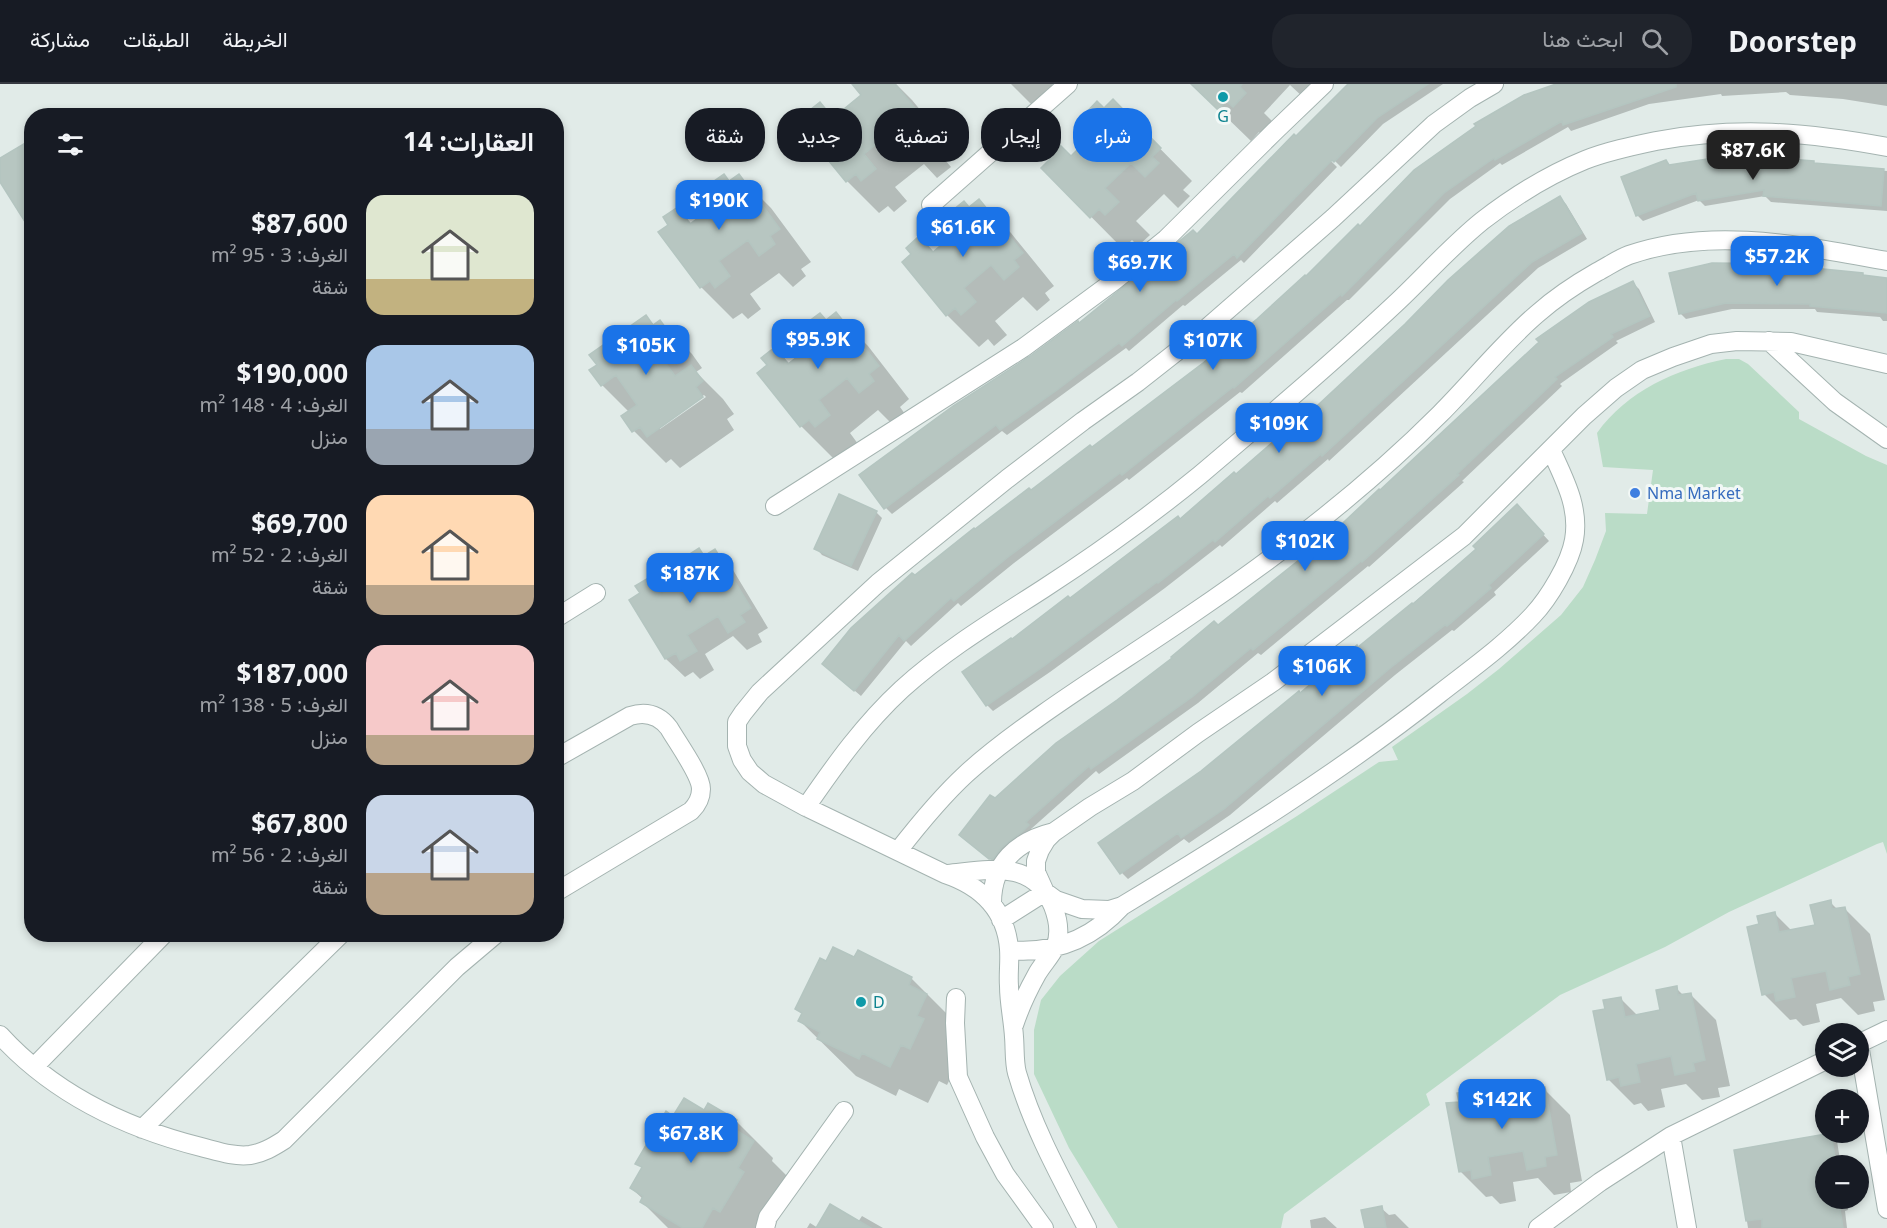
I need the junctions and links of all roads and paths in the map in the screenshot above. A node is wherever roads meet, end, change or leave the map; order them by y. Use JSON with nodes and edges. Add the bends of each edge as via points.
{"nodes":[{"id":1,"x":1068,"y":84,"type":"edge"},
{"id":2,"x":1324,"y":84,"type":"edge"},
{"id":3,"x":1494,"y":84,"type":"edge"},
{"id":4,"x":1887,"y":147,"type":"edge"},
{"id":5,"x":931,"y":205,"type":"dead end"},
{"id":6,"x":1887,"y":261,"type":"edge"},
{"id":7,"x":1769,"y":341,"type":"junction"},
{"id":8,"x":1887,"y":364,"type":"edge"},
{"id":9,"x":1887,"y":439,"type":"edge"},
{"id":10,"x":1551,"y":450,"type":"junction"},
{"id":11,"x":775,"y":506,"type":"dead end"},
{"id":12,"x":596,"y":593,"type":"dead end"},
{"id":13,"x":564,"y":613,"type":"edge"},
{"id":14,"x":564,"y":753,"type":"edge"},
{"id":15,"x":806,"y":807,"type":"junction"},
{"id":16,"x":1054,"y":832,"type":"junction"},
{"id":17,"x":898,"y":851,"type":"junction"},
{"id":18,"x":1000,"y":869,"type":"junction"},
{"id":19,"x":945,"y":874,"type":"junction"},
{"id":20,"x":564,"y":887,"type":"edge"},
{"id":21,"x":1045,"y":892,"type":"junction"},
{"id":22,"x":992,"y":903,"type":"junction"},
{"id":23,"x":1122,"y":906,"type":"junction"},
{"id":24,"x":1001,"y":920,"type":"junction"},
{"id":25,"x":156,"y":942,"type":"edge"},
{"id":26,"x":333,"y":942,"type":"edge"},
{"id":27,"x":487,"y":942,"type":"edge"},
{"id":28,"x":1055,"y":948,"type":"junction"},
{"id":29,"x":1009,"y":950,"type":"junction"},
{"id":30,"x":956,"y":998,"type":"dead end"},
{"id":31,"x":1014,"y":1027,"type":"junction"},
{"id":32,"x":1887,"y":1030,"type":"edge"},
{"id":33,"x":0,"y":1035,"type":"edge"},
{"id":34,"x":1869,"y":1039,"type":"edge"},
{"id":35,"x":1815,"y":1065,"type":"edge"},
{"id":36,"x":34,"y":1066,"type":"junction"},
{"id":37,"x":1865,"y":1077,"type":"edge"},
{"id":38,"x":844,"y":1111,"type":"dead end"},
{"id":39,"x":142,"y":1129,"type":"junction"},
{"id":40,"x":1671,"y":1136,"type":"junction"},
{"id":41,"x":1887,"y":1209,"type":"edge"},
{"id":42,"x":765,"y":1228,"type":"edge"},
{"id":43,"x":1044,"y":1228,"type":"edge"},
{"id":44,"x":1087,"y":1228,"type":"edge"},
{"id":45,"x":1538,"y":1228,"type":"edge"},
{"id":46,"x":1687,"y":1228,"type":"edge"}],
"edges":[{"from":1,"to":5,"type":"street"},
{"from":2,"to":11,"type":"street","via":[[1166,239],[1114,282],[1023,348]]},
{"from":3,"to":15,"type":"street","via":[[1434,124],[1208,327],[1007,479],[878,583],[760,692],[737,722],[739,753],[764,784]]},
{"from":4,"to":15,"type":"street","via":[[1762,131],[1713,133],[1626,147],[1546,178],[1481,222],[1330,363],[1193,480],[937,660],[902,689],[841,756]]},
{"from":6,"to":17,"type":"street","via":[[1750,240],[1680,243],[1627,255],[1583,280],[1538,313],[1370,479],[1277,554],[1007,740],[929,811]]},
{"from":7,"to":8,"type":"street","via":[[1791,342]]},
{"from":7,"to":9,"type":"street","via":[[1835,402]]},
{"from":7,"to":10,"type":"street","via":[[1711,344],[1642,370],[1584,416]]},
{"from":10,"to":16,"type":"street","via":[[1464,536],[1381,601],[1134,781]]},
{"from":10,"to":23,"type":"street","via":[[1571,495],[1576,518],[1574,542],[1556,583],[1534,614],[1402,724],[1254,826]]},
{"from":12,"to":13,"type":"street"},
{"from":14,"to":20,"type":"street","via":[[630,716],[648,714],[664,721],[669,728],[697,776],[701,791],[691,811]]},
{"from":15,"to":17,"type":"street"},
{"from":16,"to":18,"type":"street","via":[[1022,844]]},
{"from":16,"to":21,"type":"street","via":[[1036,861],[1036,872]]},
{"from":17,"to":19,"type":"street"},
{"from":18,"to":19,"type":"street"},
{"from":18,"to":21,"type":"street","via":[[1025,875]]},
{"from":18,"to":22,"type":"street"},
{"from":19,"to":22,"type":"street","via":[[971,885]]},
{"from":21,"to":23,"type":"street","via":[[1082,909],[1109,910]]},
{"from":21,"to":24,"type":"street"},
{"from":21,"to":28,"type":"street","via":[[1058,924]]},
{"from":22,"to":24,"type":"street"},
{"from":23,"to":28,"type":"street","via":[[1093,932]]},
{"from":24,"to":29,"type":"street"},
{"from":25,"to":36,"type":"street"},
{"from":26,"to":39,"type":"street"},
{"from":27,"to":39,"type":"street","via":[[273,1148],[237,1155]]},
{"from":28,"to":29,"type":"street"},
{"from":28,"to":31,"type":"street","via":[[1030,985]]},
{"from":29,"to":31,"type":"street"},
{"from":30,"to":43,"type":"street","via":[[958,1077],[1005,1174]]},
{"from":31,"to":44,"type":"street","via":[[1016,1070],[1029,1110]]},
{"from":32,"to":34,"type":"street"},
{"from":33,"to":36,"type":"street"},
{"from":35,"to":40,"type":"street"},
{"from":36,"to":39,"type":"street","via":[[86,1102]]},
{"from":37,"to":41,"type":"street"},
{"from":38,"to":42,"type":"street","via":[[768,1216]]},
{"from":40,"to":45,"type":"street"},
{"from":40,"to":46,"type":"street"}]}
